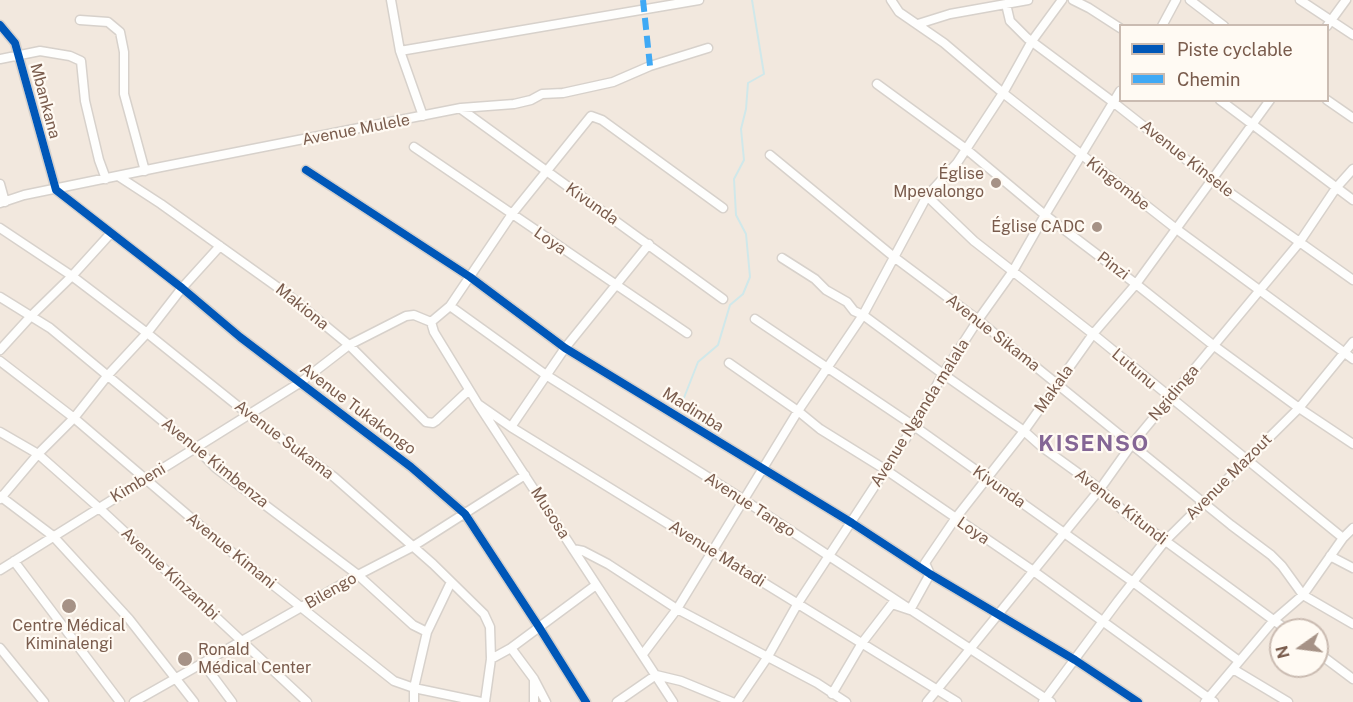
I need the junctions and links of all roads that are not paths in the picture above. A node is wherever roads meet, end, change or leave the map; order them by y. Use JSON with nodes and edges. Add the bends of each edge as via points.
{"nodes":[{"id":1,"x":392,"y":0,"type":"edge"},
{"id":2,"x":699,"y":0,"type":"edge"},
{"id":3,"x":891,"y":0,"type":"edge"},
{"id":4,"x":1029,"y":0,"type":"edge"},
{"id":5,"x":1062,"y":0,"type":"edge"},
{"id":6,"x":1073,"y":0,"type":"edge"},
{"id":7,"x":1176,"y":0,"type":"edge"},
{"id":8,"x":1190,"y":0,"type":"edge"},
{"id":9,"x":1300,"y":0,"type":"edge"},
{"id":10,"x":1346,"y":0,"type":"edge"},
{"id":11,"x":1018,"y":1,"type":"edge"},
{"id":12,"x":1006,"y":4,"type":"junction"},
{"id":13,"x":80,"y":20,"type":"dead end"},
{"id":14,"x":1329,"y":23,"type":"edge"},
{"id":15,"x":918,"y":24,"type":"junction"},
{"id":16,"x":1163,"y":24,"type":"edge"},
{"id":17,"x":1221,"y":24,"type":"edge"},
{"id":18,"x":0,"y":25,"type":"edge"},
{"id":19,"x":1119,"y":27,"type":"edge"},
{"id":20,"x":1353,"y":35,"type":"edge"},
{"id":21,"x":1032,"y":41,"type":"junction"},
{"id":22,"x":708,"y":48,"type":"dead end"},
{"id":23,"x":400,"y":51,"type":"junction"},
{"id":24,"x":18,"y":55,"type":"junction"},
{"id":25,"x":0,"y":59,"type":"edge"},
{"id":26,"x":877,"y":84,"type":"dead end"},
{"id":27,"x":1003,"y":93,"type":"junction"},
{"id":28,"x":1119,"y":93,"type":"edge"},
{"id":29,"x":1329,"y":101,"type":"edge"},
{"id":30,"x":1113,"y":102,"type":"junction"},
{"id":31,"x":1223,"y":102,"type":"edge"},
{"id":32,"x":1269,"y":102,"type":"edge"},
{"id":33,"x":460,"y":108,"type":"junction"},
{"id":34,"x":423,"y":116,"type":"junction"},
{"id":35,"x":1353,"y":118,"type":"edge"},
{"id":36,"x":1254,"y":125,"type":"junction"},
{"id":37,"x":414,"y":147,"type":"dead end"},
{"id":38,"x":966,"y":149,"type":"junction"},
{"id":39,"x":770,"y":155,"type":"dead end"},
{"id":40,"x":1081,"y":155,"type":"junction"},
{"id":41,"x":1353,"y":168,"type":"edge"},
{"id":42,"x":306,"y":170,"type":"dead end"},
{"id":43,"x":145,"y":171,"type":"junction"},
{"id":44,"x":545,"y":171,"type":"junction"},
{"id":45,"x":118,"y":177,"type":"junction"},
{"id":46,"x":106,"y":179,"type":"junction"},
{"id":47,"x":1212,"y":180,"type":"junction"},
{"id":48,"x":0,"y":184,"type":"edge"},
{"id":49,"x":1336,"y":188,"type":"junction"},
{"id":50,"x":56,"y":190,"type":"junction"},
{"id":51,"x":927,"y":196,"type":"junction"},
{"id":52,"x":1353,"y":200,"type":"edge"},
{"id":53,"x":3,"y":203,"type":"edge"},
{"id":54,"x":723,"y":208,"type":"dead end"},
{"id":55,"x":512,"y":214,"type":"junction"},
{"id":56,"x":1045,"y":215,"type":"junction"},
{"id":57,"x":0,"y":228,"type":"edge"},
{"id":58,"x":1175,"y":228,"type":"junction"},
{"id":59,"x":111,"y":233,"type":"junction"},
{"id":60,"x":1299,"y":243,"type":"junction"},
{"id":61,"x":649,"y":244,"type":"junction"},
{"id":62,"x":220,"y":246,"type":"junction"},
{"id":63,"x":894,"y":257,"type":"junction"},
{"id":64,"x":782,"y":258,"type":"dead end"},
{"id":65,"x":1013,"y":271,"type":"junction"},
{"id":66,"x":72,"y":276,"type":"junction"},
{"id":67,"x":470,"y":277,"type":"junction"},
{"id":68,"x":1353,"y":280,"type":"edge"},
{"id":69,"x":617,"y":284,"type":"junction"},
{"id":70,"x":1136,"y":284,"type":"junction"},
{"id":71,"x":182,"y":288,"type":"junction"},
{"id":72,"x":1259,"y":289,"type":"junction"},
{"id":73,"x":0,"y":297,"type":"edge"},
{"id":74,"x":723,"y":299,"type":"dead end"},
{"id":75,"x":450,"y":306,"type":"junction"},
{"id":76,"x":863,"y":315,"type":"junction"},
{"id":77,"x":31,"y":316,"type":"junction"},
{"id":78,"x":755,"y":319,"type":"dead end"},
{"id":79,"x":978,"y":320,"type":"junction"},
{"id":80,"x":431,"y":322,"type":"junction"},
{"id":81,"x":147,"y":333,"type":"junction"},
{"id":82,"x":687,"y":333,"type":"dead end"},
{"id":83,"x":1093,"y":334,"type":"junction"},
{"id":84,"x":1353,"y":342,"type":"edge"},
{"id":85,"x":350,"y":345,"type":"junction"},
{"id":86,"x":1214,"y":345,"type":"junction"},
{"id":87,"x":565,"y":348,"type":"junction"},
{"id":88,"x":0,"y":350,"type":"edge"},
{"id":89,"x":1349,"y":356,"type":"edge"},
{"id":90,"x":0,"y":362,"type":"edge"},
{"id":91,"x":729,"y":363,"type":"dead end"},
{"id":92,"x":828,"y":368,"type":"junction"},
{"id":93,"x":943,"y":374,"type":"junction"},
{"id":94,"x":108,"y":375,"type":"junction"},
{"id":95,"x":546,"y":375,"type":"junction"},
{"id":96,"x":301,"y":382,"type":"junction"},
{"id":97,"x":1058,"y":385,"type":"junction"},
{"id":98,"x":469,"y":390,"type":"junction"},
{"id":99,"x":1170,"y":399,"type":"junction"},
{"id":100,"x":478,"y":404,"type":"junction"},
{"id":101,"x":1299,"y":408,"type":"junction"},
{"id":102,"x":798,"y":411,"type":"junction"},
{"id":103,"x":249,"y":415,"type":"junction"},
{"id":104,"x":74,"y":418,"type":"junction"},
{"id":105,"x":914,"y":426,"type":"junction"},
{"id":106,"x":511,"y":427,"type":"junction"},
{"id":107,"x":1024,"y":431,"type":"junction"},
{"id":108,"x":0,"y":432,"type":"edge"},
{"id":109,"x":1132,"y":444,"type":"junction"},
{"id":110,"x":1353,"y":444,"type":"edge"},
{"id":111,"x":196,"y":449,"type":"junction"},
{"id":112,"x":38,"y":454,"type":"junction"},
{"id":113,"x":1246,"y":460,"type":"junction"},
{"id":114,"x":763,"y":470,"type":"junction"},
{"id":115,"x":886,"y":470,"type":"junction"},
{"id":116,"x":525,"y":476,"type":"junction"},
{"id":117,"x":987,"y":479,"type":"junction"},
{"id":118,"x":145,"y":480,"type":"junction"},
{"id":119,"x":1100,"y":489,"type":"junction"},
{"id":120,"x":0,"y":497,"type":"edge"},
{"id":121,"x":744,"y":500,"type":"junction"},
{"id":122,"x":1204,"y":503,"type":"junction"},
{"id":123,"x":98,"y":507,"type":"junction"},
{"id":124,"x":465,"y":514,"type":"junction"},
{"id":125,"x":955,"y":519,"type":"junction"},
{"id":126,"x":852,"y":523,"type":"junction"},
{"id":127,"x":1353,"y":528,"type":"edge"},
{"id":128,"x":1064,"y":532,"type":"junction"},
{"id":129,"x":53,"y":536,"type":"junction"},
{"id":130,"x":1343,"y":538,"type":"junction"},
{"id":131,"x":1165,"y":541,"type":"junction"},
{"id":132,"x":412,"y":547,"type":"junction"},
{"id":133,"x":573,"y":549,"type":"junction"},
{"id":134,"x":712,"y":551,"type":"junction"},
{"id":135,"x":1330,"y":556,"type":"junction"},
{"id":136,"x":829,"y":557,"type":"junction"},
{"id":137,"x":14,"y":561,"type":"junction"},
{"id":138,"x":1,"y":568,"type":"edge"},
{"id":139,"x":1353,"y":568,"type":"edge"},
{"id":140,"x":1032,"y":570,"type":"junction"},
{"id":141,"x":930,"y":574,"type":"junction"},
{"id":142,"x":358,"y":575,"type":"junction"},
{"id":143,"x":451,"y":582,"type":"junction"},
{"id":144,"x":1133,"y":582,"type":"junction"},
{"id":145,"x":596,"y":585,"type":"junction"},
{"id":146,"x":1303,"y":595,"type":"junction"},
{"id":147,"x":798,"y":603,"type":"junction"},
{"id":148,"x":302,"y":607,"type":"junction"},
{"id":149,"x":677,"y":609,"type":"junction"},
{"id":150,"x":910,"y":610,"type":"junction"},
{"id":151,"x":998,"y":613,"type":"junction"},
{"id":152,"x":1270,"y":618,"type":"edge"},
{"id":153,"x":1277,"y":618,"type":"edge"},
{"id":154,"x":1103,"y":621,"type":"junction"},
{"id":155,"x":1353,"y":624,"type":"edge"},
{"id":156,"x":539,"y":627,"type":"junction"},
{"id":157,"x":1269,"y":627,"type":"edge"},
{"id":158,"x":427,"y":632,"type":"junction"},
{"id":159,"x":243,"y":641,"type":"junction"},
{"id":160,"x":862,"y":643,"type":"junction"},
{"id":161,"x":0,"y":648,"type":"edge"},
{"id":162,"x":511,"y":648,"type":"junction"},
{"id":163,"x":972,"y":649,"type":"junction"},
{"id":164,"x":643,"y":654,"type":"junction"},
{"id":165,"x":767,"y":658,"type":"junction"},
{"id":166,"x":491,"y":659,"type":"junction"},
{"id":167,"x":1074,"y":660,"type":"junction"},
{"id":168,"x":1239,"y":661,"type":"junction"},
{"id":169,"x":1329,"y":661,"type":"edge"},
{"id":170,"x":203,"y":663,"type":"junction"},
{"id":171,"x":1233,"y":669,"type":"junction"},
{"id":172,"x":656,"y":675,"type":"junction"},
{"id":173,"x":178,"y":679,"type":"junction"},
{"id":174,"x":534,"y":679,"type":"junction"},
{"id":175,"x":1353,"y":679,"type":"edge"},
{"id":176,"x":414,"y":688,"type":"junction"},
{"id":177,"x":937,"y":689,"type":"junction"},
{"id":178,"x":831,"y":694,"type":"junction"},
{"id":179,"x":1209,"y":700,"type":"edge"},
{"id":180,"x":1047,"y":701,"type":"edge"},
{"id":181,"x":44,"y":702,"type":"edge"},
{"id":182,"x":120,"y":702,"type":"edge"},
{"id":183,"x":135,"y":702,"type":"edge"},
{"id":184,"x":194,"y":702,"type":"edge"},
{"id":185,"x":232,"y":702,"type":"edge"},
{"id":186,"x":307,"y":702,"type":"edge"},
{"id":187,"x":414,"y":702,"type":"edge"},
{"id":188,"x":483,"y":702,"type":"edge"},
{"id":189,"x":534,"y":702,"type":"edge"},
{"id":190,"x":546,"y":702,"type":"edge"},
{"id":191,"x":586,"y":702,"type":"edge"},
{"id":192,"x":617,"y":702,"type":"edge"},
{"id":193,"x":673,"y":702,"type":"edge"},
{"id":194,"x":732,"y":702,"type":"edge"},
{"id":195,"x":737,"y":702,"type":"edge"},
{"id":196,"x":846,"y":702,"type":"edge"},
{"id":197,"x":927,"y":702,"type":"edge"},
{"id":198,"x":957,"y":702,"type":"edge"},
{"id":199,"x":1138,"y":702,"type":"edge"},
{"id":200,"x":1288,"y":702,"type":"edge"}],
"edges":[{"from":1,"to":23,"type":"street"},
{"from":2,"to":23,"type":"street"},
{"from":3,"to":15,"type":"street","name":"Kingombe","via":[[899,12]]},
{"from":4,"to":11,"type":"street"},
{"from":5,"to":21,"type":"street"},
{"from":6,"to":19,"type":"street"},
{"from":7,"to":16,"type":"street"},
{"from":8,"to":17,"type":"street"},
{"from":9,"to":14,"type":"street"},
{"from":10,"to":14,"type":"street"},
{"from":11,"to":12,"type":"street"},
{"from":12,"to":15,"type":"street"},
{"from":12,"to":21,"type":"street","name":"Avenue Kinsele","via":[[1012,24]]},
{"from":13,"to":43,"type":"street","via":[[108,22],[120,32],[124,94]]},
{"from":14,"to":20,"type":"street"},
{"from":15,"to":27,"type":"street","name":"Kingombe"},
{"from":18,"to":24,"type":"street","name":"Mbankana","via":[[15,43]]},
{"from":21,"to":27,"type":"street"},
{"from":21,"to":30,"type":"street","name":"Avenue Kinsele"},
{"from":22,"to":33,"type":"street","name":"Avenue Mulele","via":[[613,82],[542,94],[514,104]]},
{"from":23,"to":34,"type":"street"},
{"from":24,"to":25,"type":"street"},
{"from":24,"to":46,"type":"street","via":[[48,52],[81,61],[86,101]]},
{"from":24,"to":50,"type":"street","name":"Mbankana"},
{"from":26,"to":38,"type":"street","name":"Pinzi"},
{"from":27,"to":38,"type":"street"},
{"from":27,"to":40,"type":"street","name":"Kingombe"},
{"from":28,"to":30,"type":"street","name":"Avenue Nganda malala"},
{"from":29,"to":35,"type":"street"},
{"from":30,"to":40,"type":"street","name":"Avenue Nganda malala"},
{"from":30,"to":47,"type":"street","name":"Avenue Kinsele"},
{"from":31,"to":36,"type":"street"},
{"from":32,"to":36,"type":"street","name":"Makala"},
{"from":33,"to":34,"type":"street","name":"Avenue Mulele"},
{"from":33,"to":44,"type":"street","name":"Kivunda"},
{"from":34,"to":43,"type":"street","name":"Avenue Mulele"},
{"from":36,"to":47,"type":"street","name":"Makala"},
{"from":36,"to":49,"type":"street"},
{"from":37,"to":55,"type":"street","name":"Loya"},
{"from":38,"to":51,"type":"street"},
{"from":38,"to":56,"type":"street","name":"Pinzi"},
{"from":39,"to":63,"type":"street","name":"Avenue Sikama"},
{"from":40,"to":56,"type":"street","name":"Avenue Nganda malala"},
{"from":40,"to":58,"type":"street","name":"Kingombe"},
{"from":41,"to":49,"type":"street","name":"Ngidinga"},
{"from":42,"to":67,"type":"street","name":"Madimba"},
{"from":43,"to":45,"type":"street","name":"Avenue Mulele"},
{"from":44,"to":54,"type":"street","via":[[591,116],[602,120]]},
{"from":44,"to":55,"type":"street"},
{"from":44,"to":61,"type":"street","name":"Kivunda"},
{"from":45,"to":46,"type":"street","name":"Avenue Mulele"},
{"from":45,"to":62,"type":"street","name":"Makiona"},
{"from":46,"to":50,"type":"street","name":"Avenue Mulele"},
{"from":47,"to":58,"type":"street","name":"Makala"},
{"from":47,"to":60,"type":"street","name":"Avenue Kinsele"},
{"from":48,"to":53,"type":"street"},
{"from":49,"to":52,"type":"street"},
{"from":49,"to":60,"type":"street","name":"Ngidinga"},
{"from":50,"to":53,"type":"street","name":"Avenue Mulele"},
{"from":50,"to":59,"type":"street","name":"Avenue Tukakongo"},
{"from":51,"to":63,"type":"street"},
{"from":51,"to":65,"type":"street","name":"Lutunu","via":[[974,241]]},
{"from":55,"to":67,"type":"street"},
{"from":55,"to":69,"type":"street","name":"Loya"},
{"from":56,"to":65,"type":"street","name":"Avenue Nganda malala"},
{"from":56,"to":70,"type":"street","name":"Pinzi"},
{"from":57,"to":66,"type":"street","name":"Avenue Sukama"},
{"from":58,"to":70,"type":"street","name":"Makala"},
{"from":58,"to":72,"type":"street","name":"Kingombe"},
{"from":59,"to":66,"type":"street"},
{"from":59,"to":71,"type":"street","name":"Avenue Tukakongo"},
{"from":60,"to":68,"type":"street","name":"Avenue Kinsele"},
{"from":60,"to":72,"type":"street","name":"Ngidinga"},
{"from":61,"to":69,"type":"street"},
{"from":61,"to":74,"type":"street","name":"Kivunda"},
{"from":62,"to":71,"type":"street"},
{"from":62,"to":85,"type":"street","name":"Makiona"},
{"from":63,"to":76,"type":"street"},
{"from":63,"to":79,"type":"street","name":"Avenue Sikama"},
{"from":64,"to":76,"type":"street","name":"Avenue Kitundi"},
{"from":65,"to":79,"type":"street","name":"Avenue Nganda malala"},
{"from":65,"to":83,"type":"street","name":"Lutunu"},
{"from":66,"to":77,"type":"street"},
{"from":66,"to":81,"type":"street","name":"Avenue Sukama"},
{"from":67,"to":75,"type":"street"},
{"from":67,"to":87,"type":"street","name":"Madimba"},
{"from":69,"to":82,"type":"street","name":"Loya"},
{"from":69,"to":87,"type":"street"},
{"from":70,"to":83,"type":"street","name":"Makala"},
{"from":70,"to":86,"type":"street","name":"Pinzi"},
{"from":71,"to":81,"type":"street"},
{"from":71,"to":96,"type":"street","name":"Avenue Tukakongo"},
{"from":72,"to":86,"type":"street","name":"Ngidinga"},
{"from":72,"to":89,"type":"street","name":"Kingombe"},
{"from":73,"to":77,"type":"street","name":"Avenue Kimbenza"},
{"from":75,"to":80,"type":"street"},
{"from":75,"to":95,"type":"street","name":"Avenue Tango"},
{"from":76,"to":92,"type":"street"},
{"from":76,"to":93,"type":"street","name":"Avenue Kitundi"},
{"from":77,"to":88,"type":"street"},
{"from":77,"to":94,"type":"street","name":"Avenue Kimbenza"},
{"from":78,"to":92,"type":"street","name":"Kivunda"},
{"from":79,"to":93,"type":"street","name":"Avenue Nganda malala"},
{"from":79,"to":97,"type":"street","name":"Avenue Sikama"},
{"from":80,"to":85,"type":"street","name":"Kimbeni","via":[[406,316]]},
{"from":80,"to":98,"type":"street","name":"Musosa"},
{"from":81,"to":94,"type":"street"},
{"from":81,"to":103,"type":"street","name":"Avenue Sukama"},
{"from":83,"to":97,"type":"street","name":"Makala"},
{"from":83,"to":99,"type":"street","name":"Lutunu"},
{"from":84,"to":89,"type":"street","name":"Avenue Mazout"},
{"from":85,"to":96,"type":"street","name":"Kimbeni"},
{"from":85,"to":98,"type":"street","name":"Makiona","via":[[430,423]]},
{"from":86,"to":99,"type":"street","name":"Ngidinga"},
{"from":86,"to":101,"type":"street","name":"Pinzi"},
{"from":87,"to":95,"type":"street"},
{"from":87,"to":114,"type":"street","name":"Madimba"},
{"from":89,"to":101,"type":"street","name":"Avenue Mazout"},
{"from":90,"to":104,"type":"street","name":"Avenue Kimani"},
{"from":91,"to":102,"type":"street","name":"Loya"},
{"from":92,"to":102,"type":"street"},
{"from":92,"to":105,"type":"street","name":"Kivunda"},
{"from":93,"to":105,"type":"street","name":"Avenue Nganda malala"},
{"from":93,"to":107,"type":"street","name":"Avenue Kitundi"},
{"from":94,"to":104,"type":"street"},
{"from":94,"to":111,"type":"street","name":"Avenue Kimbenza"},
{"from":95,"to":106,"type":"street"},
{"from":95,"to":121,"type":"street","name":"Avenue Tango"},
{"from":96,"to":103,"type":"street","name":"Kimbeni"},
{"from":96,"to":124,"type":"street","name":"Avenue Tukakongo"},
{"from":97,"to":107,"type":"street","name":"Makala"},
{"from":97,"to":109,"type":"street","name":"Avenue Sikama"},
{"from":98,"to":100,"type":"street","name":"Musosa"},
{"from":99,"to":109,"type":"street","name":"Ngidinga"},
{"from":99,"to":113,"type":"street","name":"Lutunu"},
{"from":100,"to":106,"type":"street","name":"Avenue Matadi"},
{"from":100,"to":116,"type":"street","name":"Musosa"},
{"from":101,"to":110,"type":"street","name":"Pinzi"},
{"from":101,"to":113,"type":"street","name":"Avenue Mazout"},
{"from":102,"to":114,"type":"street"},
{"from":102,"to":115,"type":"street","name":"Loya"},
{"from":103,"to":111,"type":"street","name":"Kimbeni"},
{"from":103,"to":132,"type":"street","name":"Avenue Sukama","via":[[334,477]]},
{"from":104,"to":112,"type":"street"},
{"from":104,"to":118,"type":"street","name":"Avenue Kimani"},
{"from":105,"to":115,"type":"street","name":"Avenue Nganda malala"},
{"from":105,"to":117,"type":"street","name":"Kivunda"},
{"from":106,"to":134,"type":"street","name":"Avenue Matadi"},
{"from":107,"to":117,"type":"street","name":"Makala"},
{"from":107,"to":119,"type":"street","name":"Avenue Kitundi"},
{"from":108,"to":112,"type":"street","name":"Avenue Kinzambi"},
{"from":109,"to":119,"type":"street","name":"Ngidinga"},
{"from":109,"to":122,"type":"street","name":"Avenue Sikama"},
{"from":111,"to":118,"type":"street","name":"Kimbeni"},
{"from":111,"to":142,"type":"street","name":"Avenue Kimbenza"},
{"from":112,"to":120,"type":"street"},
{"from":112,"to":123,"type":"street","name":"Avenue Kinzambi"},
{"from":113,"to":122,"type":"street","name":"Avenue Mazout"},
{"from":113,"to":130,"type":"street","name":"Lutunu"},
{"from":114,"to":121,"type":"street"},
{"from":114,"to":126,"type":"street","name":"Madimba"},
{"from":115,"to":125,"type":"street","name":"Loya"},
{"from":115,"to":126,"type":"street","name":"Avenue Nganda malala"},
{"from":116,"to":124,"type":"street","name":"Bilengo"},
{"from":116,"to":133,"type":"street","name":"Musosa"},
{"from":117,"to":125,"type":"street","name":"Makala"},
{"from":117,"to":128,"type":"street","name":"Kivunda"},
{"from":118,"to":123,"type":"street","name":"Kimbeni"},
{"from":118,"to":148,"type":"street","name":"Avenue Kimani"},
{"from":119,"to":128,"type":"street","name":"Ngidinga"},
{"from":119,"to":131,"type":"street","name":"Avenue Kitundi"},
{"from":120,"to":129,"type":"street"},
{"from":121,"to":134,"type":"street"},
{"from":121,"to":136,"type":"street","name":"Avenue Tango"},
{"from":122,"to":131,"type":"street","name":"Avenue Mazout"},
{"from":122,"to":146,"type":"street","name":"Avenue Sikama","via":[[1271,555]]},
{"from":123,"to":129,"type":"street","name":"Kimbeni"},
{"from":123,"to":159,"type":"street","name":"Avenue Kinzambi"},
{"from":124,"to":132,"type":"street","name":"Bilengo"},
{"from":124,"to":156,"type":"street","name":"Avenue Tukakongo"},
{"from":125,"to":140,"type":"street","name":"Loya"},
{"from":125,"to":141,"type":"street","name":"Makala","via":[[925,563]]},
{"from":126,"to":136,"type":"street","name":"Avenue Nganda malala"},
{"from":126,"to":141,"type":"street","name":"Madimba"},
{"from":127,"to":130,"type":"street"},
{"from":128,"to":140,"type":"street","name":"Ngidinga"},
{"from":128,"to":144,"type":"street","name":"Kivunda"},
{"from":129,"to":137,"type":"street","name":"Kimbeni"},
{"from":129,"to":173,"type":"street"},
{"from":130,"to":135,"type":"street"},
{"from":131,"to":144,"type":"street","name":"Avenue Mazout"},
{"from":131,"to":152,"type":"street","name":"Avenue Kitundi"},
{"from":132,"to":142,"type":"street","name":"Bilengo"},
{"from":132,"to":143,"type":"street","name":"Avenue Sukama"},
{"from":133,"to":145,"type":"street","name":"Musosa"},
{"from":133,"to":149,"type":"street","via":[[608,564]]},
{"from":134,"to":147,"type":"street","name":"Avenue Matadi"},
{"from":134,"to":149,"type":"street"},
{"from":135,"to":139,"type":"street"},
{"from":135,"to":146,"type":"street"},
{"from":136,"to":147,"type":"street","name":"Avenue Nganda malala"},
{"from":136,"to":150,"type":"street","name":"Avenue Tango"},
{"from":137,"to":138,"type":"street","name":"Kimbeni"},
{"from":137,"to":182,"type":"street"},
{"from":140,"to":151,"type":"street","name":"Ngidinga"},
{"from":140,"to":154,"type":"street","name":"Loya"},
{"from":141,"to":150,"type":"street","name":"Makala"},
{"from":141,"to":151,"type":"street","name":"Madimba"},
{"from":142,"to":148,"type":"street","name":"Bilengo"},
{"from":142,"to":158,"type":"street","name":"Avenue Kimbenza","via":[[413,625]]},
{"from":143,"to":158,"type":"street"},
{"from":143,"to":166,"type":"street","name":"Avenue Sukama","via":[[484,614],[490,627]]},
{"from":144,"to":154,"type":"street","name":"Avenue Mazout"},
{"from":144,"to":168,"type":"street","name":"Kivunda"},
{"from":145,"to":156,"type":"street"},
{"from":145,"to":164,"type":"street","name":"Musosa"},
{"from":146,"to":153,"type":"street"},
{"from":146,"to":155,"type":"street","name":"Avenue Sikama"},
{"from":147,"to":160,"type":"street","name":"Avenue Matadi"},
{"from":147,"to":165,"type":"street","name":"Avenue Nganda malala"},
{"from":148,"to":159,"type":"street","name":"Bilengo"},
{"from":148,"to":176,"type":"street","name":"Avenue Kimani","via":[[394,681]]},
{"from":149,"to":164,"type":"street"},
{"from":149,"to":165,"type":"street"},
{"from":150,"to":160,"type":"street","via":[[892,604]]},
{"from":150,"to":163,"type":"street","name":"Avenue Tango"},
{"from":151,"to":163,"type":"street","name":"Ngidinga"},
{"from":151,"to":167,"type":"street","name":"Madimba"},
{"from":154,"to":167,"type":"street","name":"Avenue Mazout"},
{"from":154,"to":179,"type":"street","name":"Loya"},
{"from":156,"to":162,"type":"street"},
{"from":156,"to":191,"type":"street","name":"Avenue Tukakongo"},
{"from":157,"to":168,"type":"street"},
{"from":158,"to":176,"type":"street"},
{"from":159,"to":170,"type":"street","name":"Bilengo"},
{"from":159,"to":186,"type":"street","name":"Avenue Kinzambi"},
{"from":160,"to":177,"type":"street","name":"Avenue Matadi"},
{"from":160,"to":178,"type":"street"},
{"from":161,"to":181,"type":"street"},
{"from":162,"to":166,"type":"street"},
{"from":162,"to":174,"type":"street"},
{"from":163,"to":177,"type":"street","name":"Ngidinga"},
{"from":163,"to":180,"type":"street","name":"Avenue Tango"},
{"from":164,"to":172,"type":"street","name":"Musosa"},
{"from":165,"to":178,"type":"street"},
{"from":165,"to":195,"type":"street","name":"Avenue Nganda malala"},
{"from":166,"to":188,"type":"street","name":"Avenue Sukama"},
{"from":167,"to":180,"type":"street","name":"Avenue Mazout"},
{"from":167,"to":199,"type":"street","name":"Madimba"},
{"from":168,"to":171,"type":"street"},
{"from":169,"to":175,"type":"street"},
{"from":170,"to":173,"type":"street","name":"Bilengo"},
{"from":170,"to":185,"type":"street"},
{"from":171,"to":179,"type":"street"},
{"from":171,"to":200,"type":"street"},
{"from":172,"to":192,"type":"street"},
{"from":172,"to":193,"type":"street","name":"Musosa"},
{"from":172,"to":194,"type":"street"},
{"from":173,"to":183,"type":"street","name":"Bilengo"},
{"from":173,"to":184,"type":"street"},
{"from":174,"to":189,"type":"street"},
{"from":174,"to":190,"type":"street"},
{"from":176,"to":187,"type":"street"},
{"from":176,"to":188,"type":"street","name":"Avenue Kimani"},
{"from":177,"to":197,"type":"street","name":"Ngidinga"},
{"from":177,"to":198,"type":"street","name":"Avenue Matadi"},
{"from":178,"to":196,"type":"street"}]}
